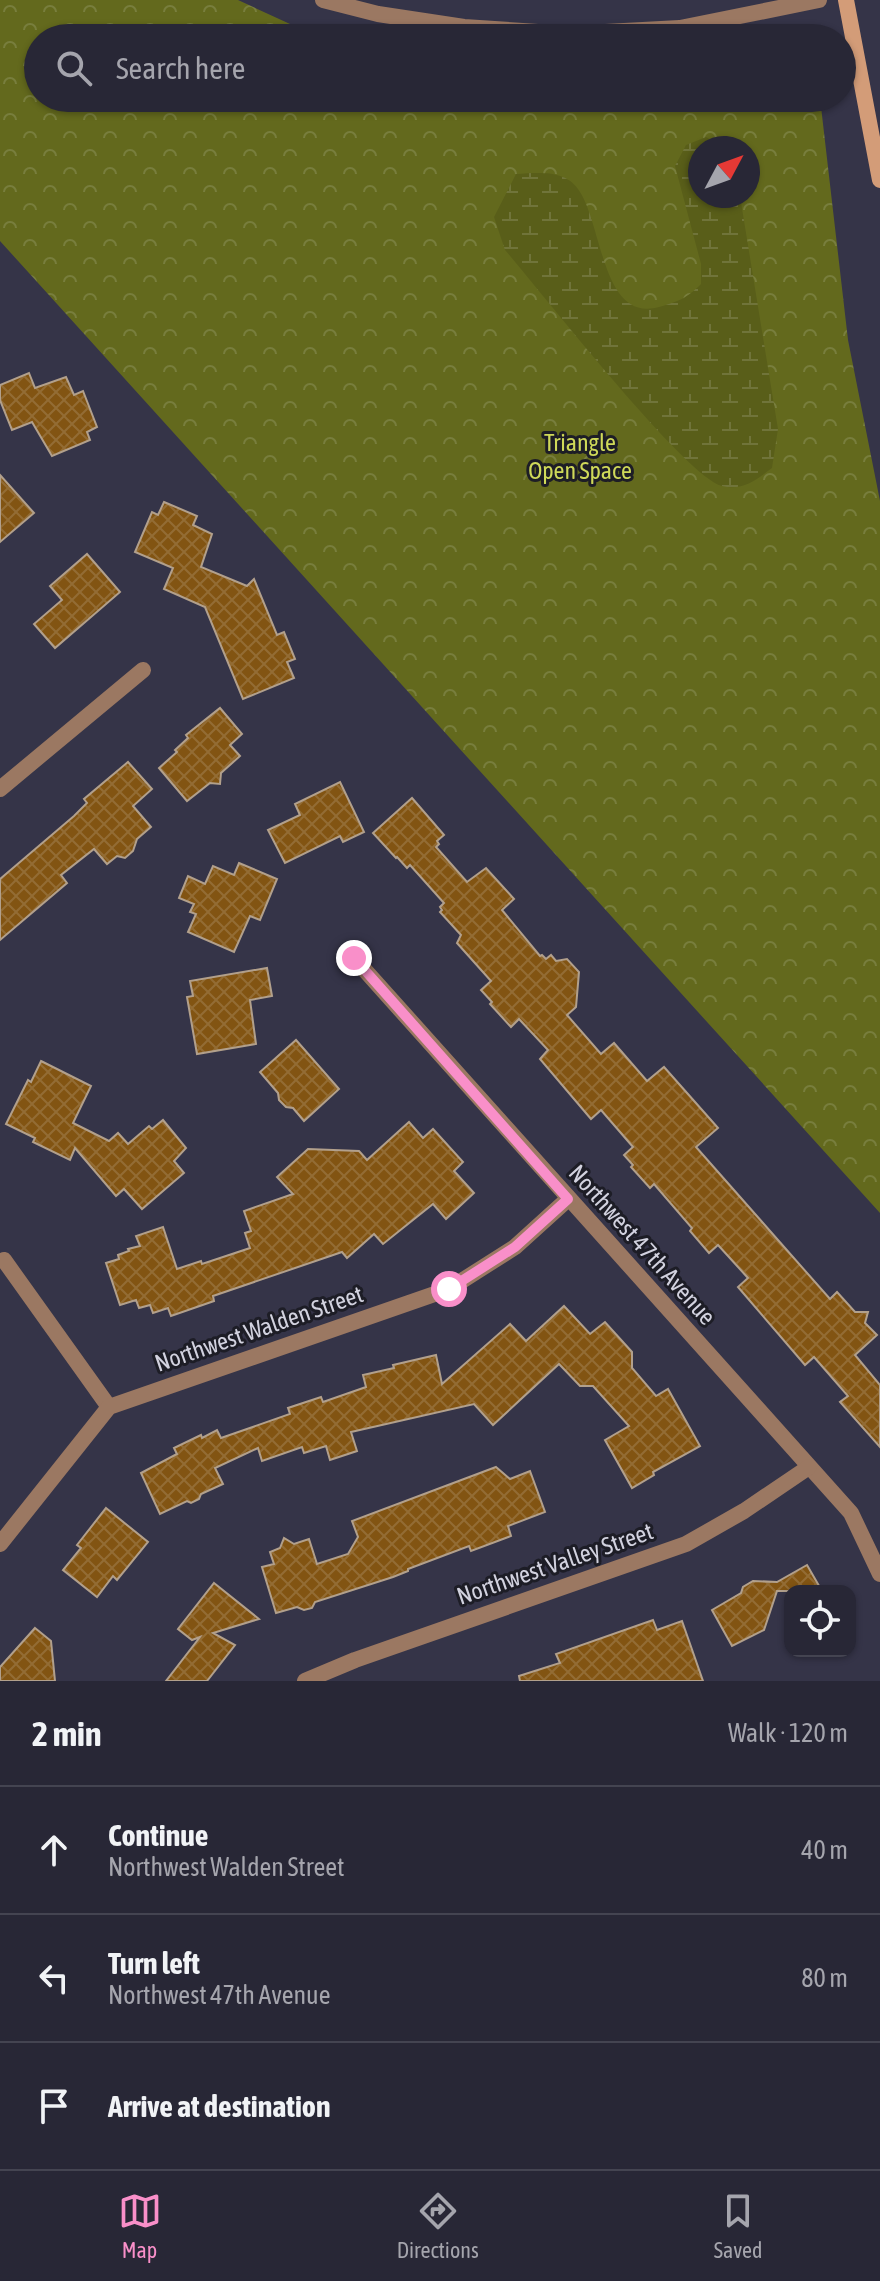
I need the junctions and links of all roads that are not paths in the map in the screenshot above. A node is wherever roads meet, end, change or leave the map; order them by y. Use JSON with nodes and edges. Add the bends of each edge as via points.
{"nodes":[{"id":1,"x":323,"y":0,"type":"edge"},
{"id":2,"x":819,"y":0,"type":"edge"},
{"id":3,"x":846,"y":0,"type":"edge"},
{"id":4,"x":444,"y":24,"type":"edge"},
{"id":5,"x":700,"y":24,"type":"edge"},
{"id":6,"x":851,"y":24,"type":"edge"},
{"id":7,"x":856,"y":53,"type":"edge"},
{"id":8,"x":880,"y":180,"type":"edge"},
{"id":9,"x":143,"y":670,"type":"dead end"},
{"id":10,"x":0,"y":789,"type":"edge"},
{"id":11,"x":354,"y":958,"type":"dead end"},
{"id":12,"x":568,"y":1199,"type":"junction"},
{"id":13,"x":4,"y":1260,"type":"dead end"},
{"id":14,"x":109,"y":1407,"type":"junction"},
{"id":15,"x":809,"y":1467,"type":"junction"},
{"id":16,"x":0,"y":1544,"type":"edge"},
{"id":17,"x":880,"y":1574,"type":"edge"},
{"id":18,"x":305,"y":1681,"type":"edge"}],
"edges":[{"from":1,"to":4,"type":"street"},
{"from":2,"to":5,"type":"street"},
{"from":3,"to":6,"type":"main road"},
{"from":7,"to":8,"type":"main road"},
{"from":9,"to":10,"type":"street"},
{"from":11,"to":12,"type":"street","name":"Northwest 47th Avenue"},
{"from":12,"to":14,"type":"street","name":"Northwest Walden Street","via":[[515,1247],[449,1289]]},
{"from":12,"to":15,"type":"street","name":"Northwest 47th Avenue"},
{"from":13,"to":14,"type":"street"},
{"from":14,"to":16,"type":"street"},
{"from":15,"to":17,"type":"street","name":"Northwest 47th Avenue","via":[[851,1513]]},
{"from":15,"to":18,"type":"street","name":"Northwest Valley Street","via":[[686,1544]]}]}
